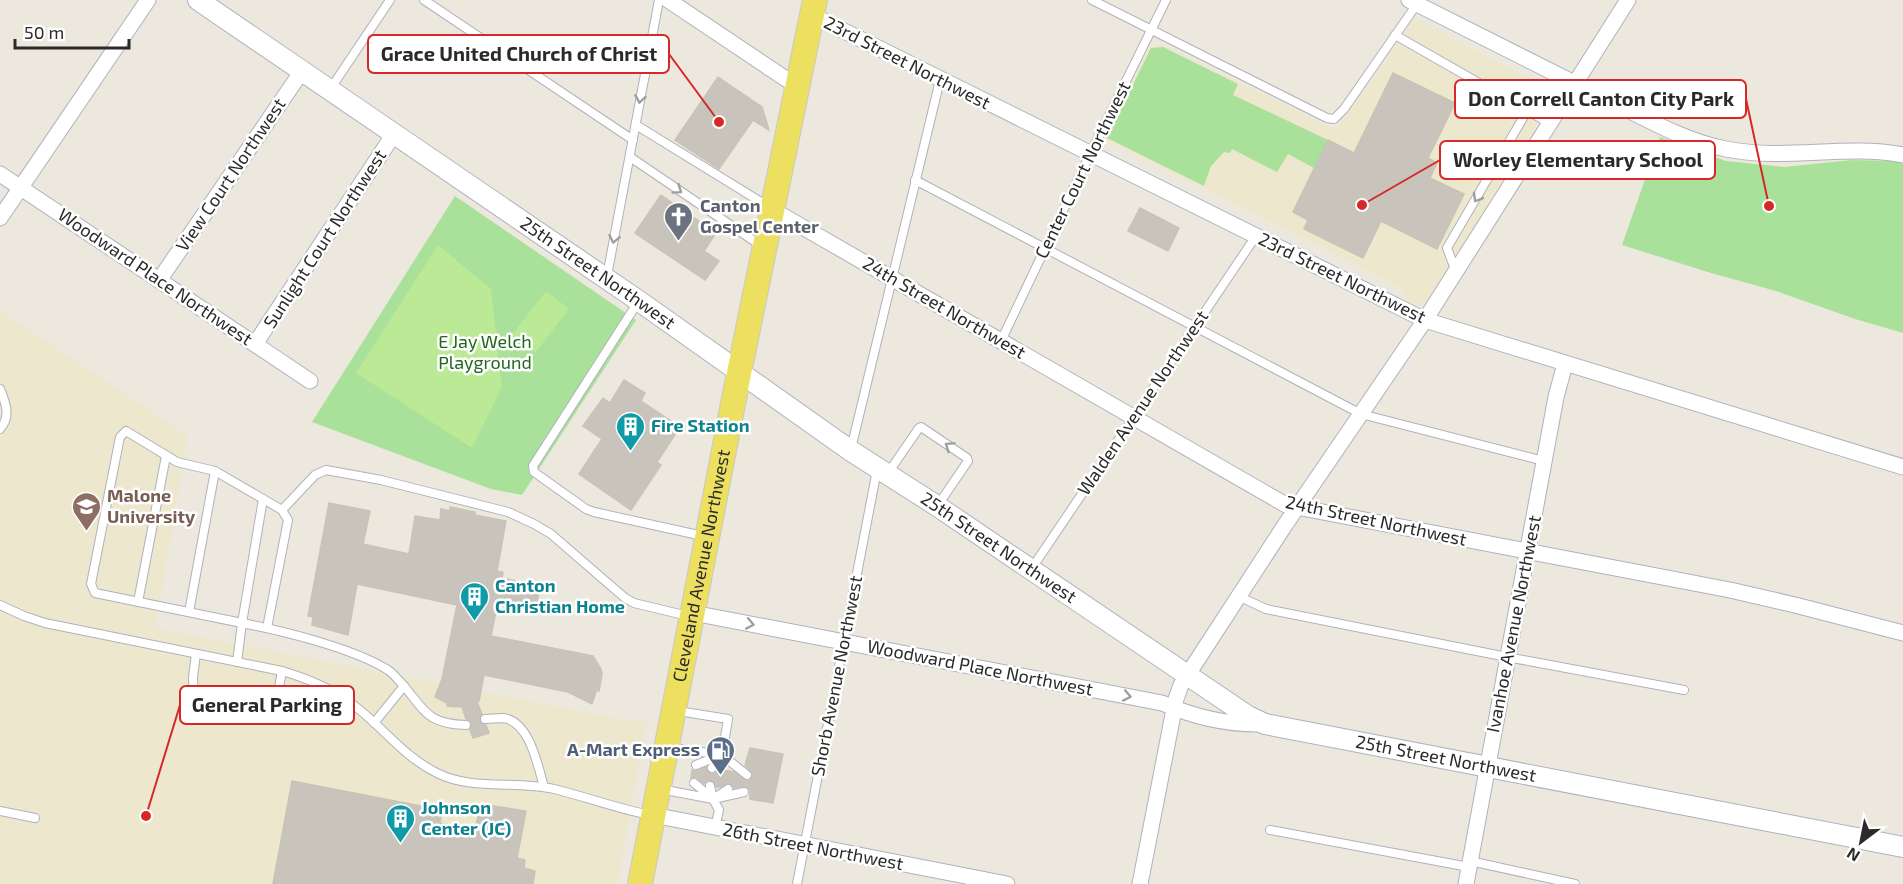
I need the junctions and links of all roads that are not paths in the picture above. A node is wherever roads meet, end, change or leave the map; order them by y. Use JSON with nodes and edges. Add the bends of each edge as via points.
{"nodes":[{"id":1,"x":148,"y":0,"type":"edge"},
{"id":2,"x":198,"y":0,"type":"edge"},
{"id":3,"x":390,"y":0,"type":"edge"},
{"id":4,"x":424,"y":0,"type":"edge"},
{"id":5,"x":659,"y":0,"type":"edge"},
{"id":6,"x":668,"y":0,"type":"edge"},
{"id":7,"x":1092,"y":0,"type":"edge"},
{"id":8,"x":1166,"y":0,"type":"edge"},
{"id":9,"x":1628,"y":0,"type":"edge"},
{"id":10,"x":1415,"y":1,"type":"edge"},
{"id":11,"x":813,"y":8,"type":"edge"},
{"id":12,"x":1152,"y":30,"type":"junction"},
{"id":13,"x":1395,"y":35,"type":"junction"},
{"id":14,"x":302,"y":71,"type":"junction"},
{"id":15,"x":940,"y":80,"type":"junction"},
{"id":16,"x":1575,"y":83,"type":"junction"},
{"id":17,"x":798,"y":87,"type":"junction"},
{"id":18,"x":330,"y":90,"type":"junction"},
{"id":19,"x":1527,"y":111,"type":"junction"},
{"id":20,"x":1549,"y":123,"type":"junction"},
{"id":21,"x":636,"y":125,"type":"junction"},
{"id":22,"x":394,"y":134,"type":"junction"},
{"id":23,"x":633,"y":140,"type":"junction"},
{"id":24,"x":1090,"y":154,"type":"junction"},
{"id":25,"x":1903,"y":155,"type":"edge"},
{"id":26,"x":630,"y":157,"type":"junction"},
{"id":27,"x":0,"y":174,"type":"edge"},
{"id":28,"x":915,"y":180,"type":"junction"},
{"id":29,"x":20,"y":188,"type":"junction"},
{"id":30,"x":773,"y":210,"type":"junction"},
{"id":31,"x":0,"y":218,"type":"edge"},
{"id":32,"x":1256,"y":236,"type":"junction"},
{"id":33,"x":1045,"y":248,"type":"junction"},
{"id":34,"x":765,"y":249,"type":"junction"},
{"id":35,"x":1456,"y":272,"type":"junction"},
{"id":36,"x":160,"y":279,"type":"junction"},
{"id":37,"x":606,"y":279,"type":"junction"},
{"id":38,"x":893,"y":279,"type":"junction"},
{"id":39,"x":639,"y":301,"type":"junction"},
{"id":40,"x":1425,"y":321,"type":"junction"},
{"id":41,"x":1194,"y":328,"type":"junction"},
{"id":42,"x":1001,"y":341,"type":"junction"},
{"id":43,"x":255,"y":344,"type":"junction"},
{"id":44,"x":1565,"y":364,"type":"junction"},
{"id":45,"x":739,"y":373,"type":"junction"},
{"id":46,"x":310,"y":381,"type":"dead end"},
{"id":47,"x":0,"y":389,"type":"edge"},
{"id":48,"x":1361,"y":414,"type":"junction"},
{"id":49,"x":1133,"y":417,"type":"junction"},
{"id":50,"x":0,"y":429,"type":"edge"},
{"id":51,"x":851,"y":451,"type":"junction"},
{"id":52,"x":166,"y":456,"type":"junction"},
{"id":53,"x":1544,"y":461,"type":"junction"},
{"id":54,"x":1903,"y":467,"type":"edge"},
{"id":55,"x":216,"y":471,"type":"junction"},
{"id":56,"x":883,"y":471,"type":"junction"},
{"id":57,"x":263,"y":499,"type":"junction"},
{"id":58,"x":937,"y":506,"type":"junction"},
{"id":59,"x":1297,"y":508,"type":"junction"},
{"id":60,"x":282,"y":510,"type":"junction"},
{"id":61,"x":707,"y":537,"type":"junction"},
{"id":62,"x":1528,"y":551,"type":"junction"},
{"id":63,"x":1030,"y":570,"type":"junction"},
{"id":64,"x":1238,"y":596,"type":"junction"},
{"id":65,"x":138,"y":602,"type":"junction"},
{"id":66,"x":0,"y":604,"type":"edge"},
{"id":67,"x":189,"y":612,"type":"junction"},
{"id":68,"x":693,"y":615,"type":"junction"},
{"id":69,"x":242,"y":623,"type":"junction"},
{"id":70,"x":267,"y":628,"type":"junction"},
{"id":71,"x":1903,"y":633,"type":"edge"},
{"id":72,"x":844,"y":642,"type":"junction"},
{"id":73,"x":196,"y":654,"type":"junction"},
{"id":74,"x":1507,"y":657,"type":"junction"},
{"id":75,"x":237,"y":662,"type":"junction"},
{"id":76,"x":282,"y":671,"type":"junction"},
{"id":77,"x":1186,"y":675,"type":"junction"},
{"id":78,"x":404,"y":686,"type":"junction"},
{"id":79,"x":1684,"y":690,"type":"dead end"},
{"id":80,"x":194,"y":700,"type":"dead end"},
{"id":81,"x":1174,"y":708,"type":"junction"},
{"id":82,"x":674,"y":710,"type":"junction"},
{"id":83,"x":274,"y":715,"type":"dead end"},
{"id":84,"x":484,"y":719,"type":"dead end"},
{"id":85,"x":374,"y":723,"type":"junction"},
{"id":86,"x":1265,"y":724,"type":"junction"},
{"id":87,"x":466,"y":725,"type":"dead end"},
{"id":88,"x":667,"y":747,"type":"junction"},
{"id":89,"x":722,"y":755,"type":"junction"},
{"id":90,"x":696,"y":765,"type":"dead end"},
{"id":91,"x":1486,"y":766,"type":"junction"},
{"id":92,"x":712,"y":768,"type":"dead end"},
{"id":93,"x":731,"y":772,"type":"dead end"},
{"id":94,"x":747,"y":775,"type":"dead end"},
{"id":95,"x":694,"y":783,"type":"dead end"},
{"id":96,"x":710,"y":786,"type":"dead end"},
{"id":97,"x":544,"y":788,"type":"junction"},
{"id":98,"x":659,"y":789,"type":"junction"},
{"id":99,"x":728,"y":789,"type":"dead end"},
{"id":100,"x":744,"y":792,"type":"dead end"},
{"id":101,"x":713,"y":799,"type":"junction"},
{"id":102,"x":0,"y":811,"type":"edge"},
{"id":103,"x":653,"y":816,"type":"junction"},
{"id":104,"x":35,"y":818,"type":"dead end"},
{"id":105,"x":715,"y":828,"type":"junction"},
{"id":106,"x":1270,"y":830,"type":"dead end"},
{"id":107,"x":805,"y":845,"type":"junction"},
{"id":108,"x":1903,"y":847,"type":"edge"},
{"id":109,"x":1470,"y":864,"type":"junction"},
{"id":110,"x":640,"y":884,"type":"edge"},
{"id":111,"x":797,"y":884,"type":"edge"},
{"id":112,"x":1007,"y":884,"type":"edge"},
{"id":113,"x":1140,"y":884,"type":"edge"},
{"id":114,"x":1466,"y":884,"type":"edge"},
{"id":115,"x":1575,"y":884,"type":"edge"}],
"edges":[{"from":1,"to":29,"type":"street"},
{"from":2,"to":14,"type":"street","name":"25th Street Northwest"},
{"from":3,"to":18,"type":"lane"},
{"from":4,"to":23,"type":"lane"},
{"from":5,"to":21,"type":"lane","one_way":true},
{"from":6,"to":17,"type":"street"},
{"from":7,"to":12,"type":"lane"},
{"from":8,"to":12,"type":"lane","name":"Center Court Northwest"},
{"from":9,"to":16,"type":"street"},
{"from":10,"to":13,"type":"lane"},
{"from":10,"to":16,"type":"street"},
{"from":11,"to":15,"type":"street","name":"23rd Street Northwest"},
{"from":11,"to":17,"type":"main road","name":"Cleveland Avenue Northwest"},
{"from":12,"to":13,"type":"lane","via":[[1334,119]]},
{"from":12,"to":24,"type":"lane","name":"Center Court Northwest"},
{"from":13,"to":19,"type":"lane"},
{"from":14,"to":18,"type":"street","name":"25th Street Northwest"},
{"from":14,"to":36,"type":"street","name":"View Court Northwest"},
{"from":15,"to":24,"type":"street","name":"23rd Street Northwest"},
{"from":15,"to":28,"type":"lane"},
{"from":16,"to":20,"type":"street"},
{"from":16,"to":25,"type":"street","via":[[1691,139],[1726,150],[1777,155],[1856,151]]},
{"from":17,"to":30,"type":"main road","name":"Cleveland Avenue Northwest"},
{"from":18,"to":22,"type":"street","name":"25th Street Northwest"},
{"from":19,"to":20,"type":"lane"},
{"from":19,"to":35,"type":"lane","one_way":true,"via":[[1447,248]]},
{"from":20,"to":35,"type":"street"},
{"from":21,"to":23,"type":"lane"},
{"from":21,"to":30,"type":"lane"},
{"from":22,"to":37,"type":"street","name":"25th Street Northwest"},
{"from":22,"to":43,"type":"street","name":"Sunlight Court Northwest"},
{"from":23,"to":26,"type":"lane"},
{"from":24,"to":32,"type":"street","name":"23rd Street Northwest"},
{"from":24,"to":33,"type":"lane","name":"Center Court Northwest"},
{"from":26,"to":34,"type":"lane","one_way":true},
{"from":26,"to":37,"type":"lane","one_way":true},
{"from":27,"to":29,"type":"street","name":"Woodward Place Northwest"},
{"from":28,"to":33,"type":"lane"},
{"from":28,"to":38,"type":"lane"},
{"from":29,"to":31,"type":"street"},
{"from":29,"to":36,"type":"street","name":"Woodward Place Northwest"},
{"from":30,"to":34,"type":"main road","name":"Cleveland Avenue Northwest"},
{"from":30,"to":38,"type":"street","name":"24th Street Northwest"},
{"from":32,"to":40,"type":"street","name":"23rd Street Northwest"},
{"from":32,"to":41,"type":"lane","name":"Walden Avenue Northwest"},
{"from":33,"to":41,"type":"lane"},
{"from":33,"to":42,"type":"lane","name":"Center Court Northwest"},
{"from":34,"to":45,"type":"main road","name":"Cleveland Avenue Northwest"},
{"from":35,"to":40,"type":"street"},
{"from":36,"to":43,"type":"street","name":"Woodward Place Northwest"},
{"from":37,"to":39,"type":"street","name":"25th Street Northwest"},
{"from":38,"to":42,"type":"street","name":"24th Street Northwest"},
{"from":38,"to":51,"type":"lane"},
{"from":39,"to":45,"type":"street","name":"25th Street Northwest"},
{"from":39,"to":61,"type":"lane","via":[[533,466],[534,472],[586,509]]},
{"from":40,"to":44,"type":"street","name":"23rd Street Northwest"},
{"from":40,"to":48,"type":"street"},
{"from":41,"to":48,"type":"lane"},
{"from":41,"to":49,"type":"lane","name":"Walden Avenue Northwest"},
{"from":42,"to":49,"type":"street","name":"24th Street Northwest"},
{"from":43,"to":46,"type":"street","name":"Woodward Place Northwest"},
{"from":44,"to":53,"type":"street","name":"Ivanhoe Avenue Northwest"},
{"from":44,"to":54,"type":"street","name":"23rd Street Northwest"},
{"from":45,"to":51,"type":"street","name":"25th Street Northwest"},
{"from":45,"to":61,"type":"main road","name":"Cleveland Avenue Northwest"},
{"from":47,"to":50,"type":"lane","via":[[7,413]]},
{"from":48,"to":53,"type":"lane"},
{"from":48,"to":59,"type":"street"},
{"from":49,"to":59,"type":"street","name":"24th Street Northwest","via":[[1275,500]]},
{"from":49,"to":63,"type":"lane","name":"Walden Avenue Northwest"},
{"from":51,"to":56,"type":"street","name":"25th Street Northwest"},
{"from":52,"to":55,"type":"lane"},
{"from":52,"to":65,"type":"lane"},
{"from":52,"to":65,"type":"lane","via":[[126,431],[120,437],[91,584],[95,592]]},
{"from":53,"to":62,"type":"street","name":"Ivanhoe Avenue Northwest"},
{"from":55,"to":57,"type":"lane"},
{"from":55,"to":67,"type":"lane"},
{"from":56,"to":58,"type":"street","name":"25th Street Northwest"},
{"from":58,"to":56,"type":"lane","one_way":true,"via":[[968,460],[921,428]]},
{"from":56,"to":72,"type":"lane","name":"Shorb Avenue Northwest"},
{"from":57,"to":60,"type":"lane"},
{"from":57,"to":69,"type":"lane"},
{"from":58,"to":63,"type":"street","name":"25th Street Northwest"},
{"from":59,"to":62,"type":"street","name":"24th Street Northwest"},
{"from":59,"to":64,"type":"street"},
{"from":60,"to":68,"type":"lane","via":[[315,475],[326,470],[496,509],[550,534],[634,603]]},
{"from":60,"to":70,"type":"lane","via":[[288,520]]},
{"from":61,"to":68,"type":"main road","name":"Cleveland Avenue Northwest"},
{"from":62,"to":71,"type":"street","name":"24th Street Northwest","via":[[1741,593]]},
{"from":62,"to":74,"type":"street","name":"Ivanhoe Avenue Northwest"},
{"from":63,"to":77,"type":"street","name":"25th Street Northwest"},
{"from":64,"to":74,"type":"lane","via":[[1266,609]]},
{"from":64,"to":77,"type":"street"},
{"from":65,"to":67,"type":"lane"},
{"from":66,"to":73,"type":"lane","via":[[45,623]]},
{"from":67,"to":69,"type":"lane"},
{"from":68,"to":72,"type":"street","name":"Woodward Place Northwest","one_way":true},
{"from":68,"to":82,"type":"main road","name":"Cleveland Avenue Northwest"},
{"from":69,"to":70,"type":"lane"},
{"from":69,"to":75,"type":"lane"},
{"from":70,"to":78,"type":"lane","via":[[369,660],[390,671]]},
{"from":72,"to":81,"type":"street","name":"Woodward Place Northwest","one_way":true},
{"from":72,"to":107,"type":"lane","name":"Shorb Avenue Northwest"},
{"from":73,"to":75,"type":"lane"},
{"from":73,"to":80,"type":"lane"},
{"from":74,"to":79,"type":"lane"},
{"from":74,"to":91,"type":"street","name":"Ivanhoe Avenue Northwest"},
{"from":75,"to":76,"type":"lane"},
{"from":76,"to":83,"type":"lane"},
{"from":76,"to":85,"type":"lane","via":[[327,689]]},
{"from":77,"to":81,"type":"street"},
{"from":77,"to":86,"type":"street","name":"25th Street Northwest"},
{"from":78,"to":85,"type":"lane"},
{"from":78,"to":87,"type":"lane","via":[[436,721]]},
{"from":81,"to":86,"type":"street","name":"Woodward Place Northwest","via":[[1185,714]]},
{"from":81,"to":113,"type":"street"},
{"from":82,"to":88,"type":"main road","name":"Cleveland Avenue Northwest"},
{"from":82,"to":89,"type":"lane","via":[[728,719]]},
{"from":84,"to":97,"type":"lane","via":[[505,718],[525,734]]},
{"from":85,"to":97,"type":"lane","via":[[407,754],[441,775],[463,781]]},
{"from":86,"to":91,"type":"street","name":"25th Street Northwest"},
{"from":88,"to":89,"type":"lane"},
{"from":88,"to":98,"type":"main road","name":"Cleveland Avenue Northwest"},
{"from":89,"to":90,"type":"lane"},
{"from":89,"to":92,"type":"lane"},
{"from":89,"to":93,"type":"lane"},
{"from":89,"to":94,"type":"lane"},
{"from":91,"to":108,"type":"street","name":"25th Street Northwest"},
{"from":91,"to":109,"type":"street","name":"Ivanhoe Avenue Northwest"},
{"from":95,"to":101,"type":"lane"},
{"from":96,"to":101,"type":"lane"},
{"from":97,"to":103,"type":"lane"},
{"from":98,"to":101,"type":"lane"},
{"from":98,"to":103,"type":"main road","name":"Cleveland Avenue Northwest"},
{"from":99,"to":101,"type":"lane"},
{"from":100,"to":101,"type":"lane"},
{"from":101,"to":105,"type":"lane","via":[[719,810]]},
{"from":102,"to":104,"type":"lane"},
{"from":103,"to":105,"type":"street","name":"26th Street Northwest"},
{"from":103,"to":110,"type":"main road","name":"Cleveland Avenue Northwest"},
{"from":105,"to":107,"type":"street","name":"26th Street Northwest"},
{"from":106,"to":109,"type":"lane"},
{"from":107,"to":111,"type":"lane","name":"Shorb Avenue Northwest"},
{"from":107,"to":112,"type":"street","name":"26th Street Northwest"},
{"from":109,"to":114,"type":"street","name":"Ivanhoe Avenue Northwest"},
{"from":109,"to":115,"type":"lane"}]}
